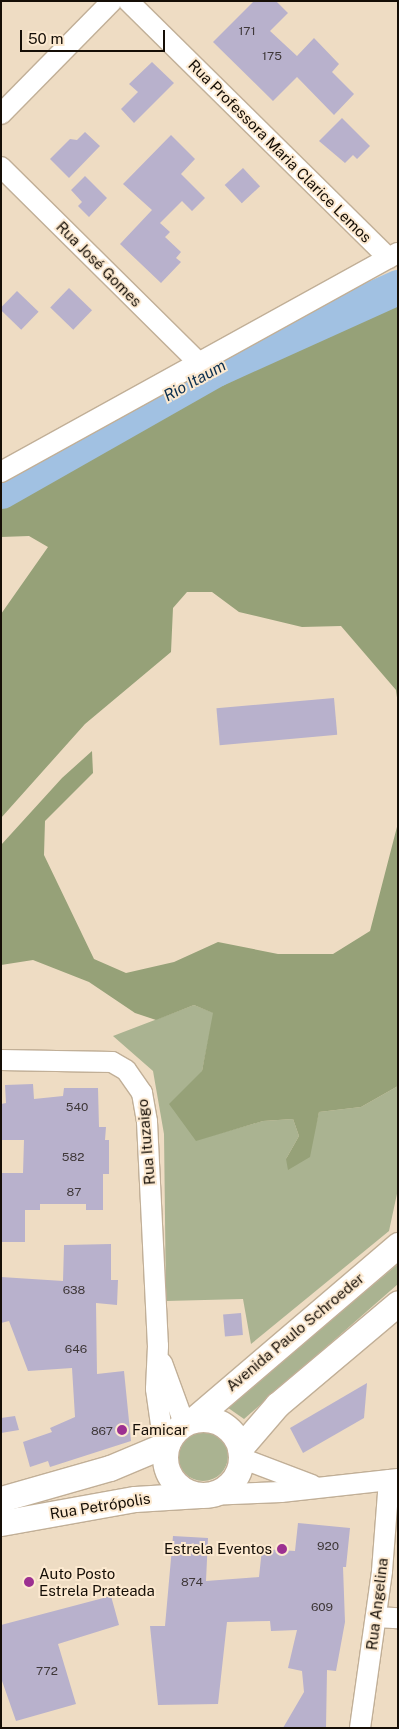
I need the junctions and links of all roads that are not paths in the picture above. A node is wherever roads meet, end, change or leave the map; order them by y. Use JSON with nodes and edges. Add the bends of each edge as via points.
{"nodes":[{"id":1,"x":112,"y":1,"type":"edge"},
{"id":2,"x":128,"y":1,"type":"edge"},
{"id":3,"x":1,"y":114,"type":"edge"},
{"id":4,"x":1,"y":167,"type":"edge"},
{"id":5,"x":393,"y":256,"type":"edge"},
{"id":6,"x":198,"y":362,"type":"junction"},
{"id":7,"x":2,"y":470,"type":"edge"},
{"id":8,"x":1,"y":1060,"type":"edge"},
{"id":9,"x":398,"y":1245,"type":"edge"},
{"id":10,"x":398,"y":1303,"type":"edge"},
{"id":11,"x":178,"y":1432,"type":"junction"},
{"id":12,"x":241,"y":1453,"type":"junction"},
{"id":13,"x":393,"y":1479,"type":"edge"},
{"id":14,"x":324,"y":1488,"type":"junction"},
{"id":15,"x":204,"y":1495,"type":"junction"},
{"id":16,"x":1,"y":1499,"type":"edge"},
{"id":17,"x":1,"y":1523,"type":"edge"},
{"id":18,"x":376,"y":1617,"type":"junction"},
{"id":19,"x":398,"y":1618,"type":"edge"},
{"id":20,"x":360,"y":1728,"type":"edge"}],
"edges":[{"from":1,"to":3,"type":"street"},
{"from":2,"to":5,"type":"street","name":"Rua Professora Maria Clarice Lemos"},
{"from":4,"to":6,"type":"street","name":"Rua José Gomes"},
{"from":5,"to":6,"type":"street"},
{"from":6,"to":7,"type":"street"},
{"from":8,"to":11,"type":"street","name":"Rua Ituzaigo","via":[[112,1062],[135,1080],[142,1093],[147,1122],[158,1346]]},
{"from":9,"to":11,"type":"main road","name":"Avenida Paulo Schroeder"},
{"from":10,"to":12,"type":"main road","via":[[276,1405]]},
{"from":11,"to":12,"type":"main road","via":[[203,1418],[223,1424],[234,1434]]},
{"from":11,"to":15,"type":"main road","via":[[165,1456],[171,1477],[188,1492]]},
{"from":11,"to":16,"type":"main road","name":"Rua Petrópolis","via":[[110,1468]]},
{"from":12,"to":14,"type":"street","name":"Rua Petrópolis","via":[[280,1475]]},
{"from":12,"to":15,"type":"main road","via":[[235,1478],[223,1489]]},
{"from":13,"to":14,"type":"street","name":"Rua Petrópolis"},
{"from":13,"to":18,"type":"street","name":"Rua Angelina"},
{"from":14,"to":15,"type":"street","name":"Rua Petrópolis"},
{"from":15,"to":17,"type":"main road","name":"Rua Petrópolis","via":[[135,1499]]},
{"from":18,"to":19,"type":"street"},
{"from":18,"to":20,"type":"street","name":"Rua Angelina"}]}
